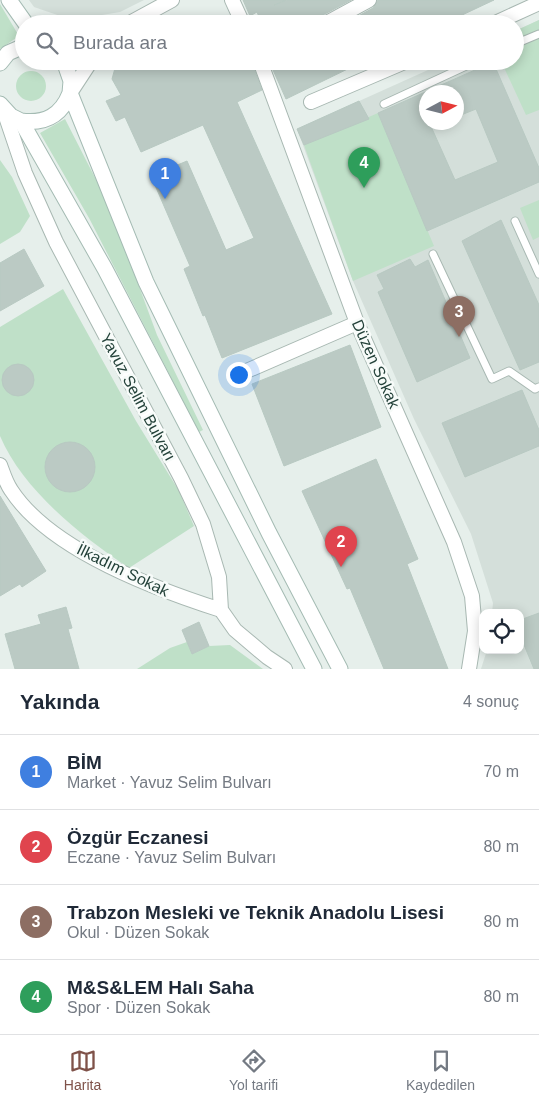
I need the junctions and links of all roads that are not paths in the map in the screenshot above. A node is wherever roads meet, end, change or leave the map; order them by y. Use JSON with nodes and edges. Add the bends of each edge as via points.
{"nodes":[{"id":1,"x":9,"y":0,"type":"edge"},
{"id":2,"x":172,"y":0,"type":"edge"},
{"id":3,"x":232,"y":0,"type":"edge"},
{"id":4,"x":369,"y":0,"type":"edge"},
{"id":5,"x":539,"y":3,"type":"edge"},
{"id":6,"x":20,"y":15,"type":"edge"},
{"id":7,"x":144,"y":15,"type":"edge"},
{"id":8,"x":239,"y":15,"type":"edge"},
{"id":9,"x":342,"y":15,"type":"edge"},
{"id":10,"x":513,"y":15,"type":"edge"},
{"id":11,"x":539,"y":34,"type":"edge"},
{"id":12,"x":524,"y":40,"type":"edge"},
{"id":13,"x":15,"y":50,"type":"edge"},
{"id":14,"x":0,"y":63,"type":"edge"},
{"id":15,"x":67,"y":70,"type":"edge"},
{"id":16,"x":85,"y":70,"type":"edge"},
{"id":17,"x":263,"y":70,"type":"edge"},
{"id":18,"x":386,"y":70,"type":"edge"},
{"id":19,"x":458,"y":70,"type":"edge"},
{"id":20,"x":70,"y":93,"type":"junction"},
{"id":21,"x":311,"y":102,"type":"dead end"},
{"id":22,"x":384,"y":104,"type":"dead end"},
{"id":23,"x":1,"y":106,"type":"edge"},
{"id":24,"x":21,"y":121,"type":"junction"},
{"id":25,"x":516,"y":221,"type":"dead end"},
{"id":26,"x":433,"y":254,"type":"dead end"},
{"id":27,"x":539,"y":274,"type":"edge"},
{"id":28,"x":357,"y":323,"type":"junction"},
{"id":29,"x":234,"y":376,"type":"dead end"},
{"id":30,"x":539,"y":387,"type":"edge"},
{"id":31,"x":0,"y":466,"type":"edge"},
{"id":32,"x":221,"y":610,"type":"junction"},
{"id":33,"x":285,"y":669,"type":"edge"},
{"id":34,"x":314,"y":669,"type":"edge"},
{"id":35,"x":340,"y":669,"type":"edge"},
{"id":36,"x":468,"y":669,"type":"edge"}],
"edges":[{"from":1,"to":6,"type":"main road"},
{"from":2,"to":7,"type":"street"},
{"from":3,"to":8,"type":"street"},
{"from":4,"to":9,"type":"street"},
{"from":5,"to":10,"type":"street"},
{"from":11,"to":12,"type":"lane"},
{"from":13,"to":14,"type":"main road"},
{"from":15,"to":20,"type":"main road"},
{"from":16,"to":20,"type":"street"},
{"from":17,"to":28,"type":"street","name":"Düzen Sokak"},
{"from":18,"to":21,"type":"street"},
{"from":19,"to":22,"type":"lane"},
{"from":20,"to":24,"type":"main road","via":[[65,105],[46,120]]},
{"from":20,"to":35,"type":"main road","via":[[146,282],[269,533]]},
{"from":23,"to":24,"type":"main road","name":"Yavuz Selim Bulvarı"},
{"from":23,"to":32,"type":"street","name":"Yavuz Selim Bulvarı","via":[[25,173],[56,242],[182,478],[203,524],[219,577]]},
{"from":24,"to":34,"type":"main road","name":"Yavuz Selim Bulvarı","via":[[105,269]]},
{"from":25,"to":27,"type":"lane"},
{"from":26,"to":30,"type":"lane","via":[[492,379],[509,371],[535,389]]},
{"from":28,"to":29,"type":"street"},
{"from":28,"to":36,"type":"street","name":"Düzen Sokak","via":[[454,542],[472,596],[475,631]]},
{"from":31,"to":32,"type":"street","name":"İlkadım Sokak","via":[[11,490],[28,510],[75,548],[174,596]]},
{"from":32,"to":33,"type":"street","via":[[236,630]]}]}
